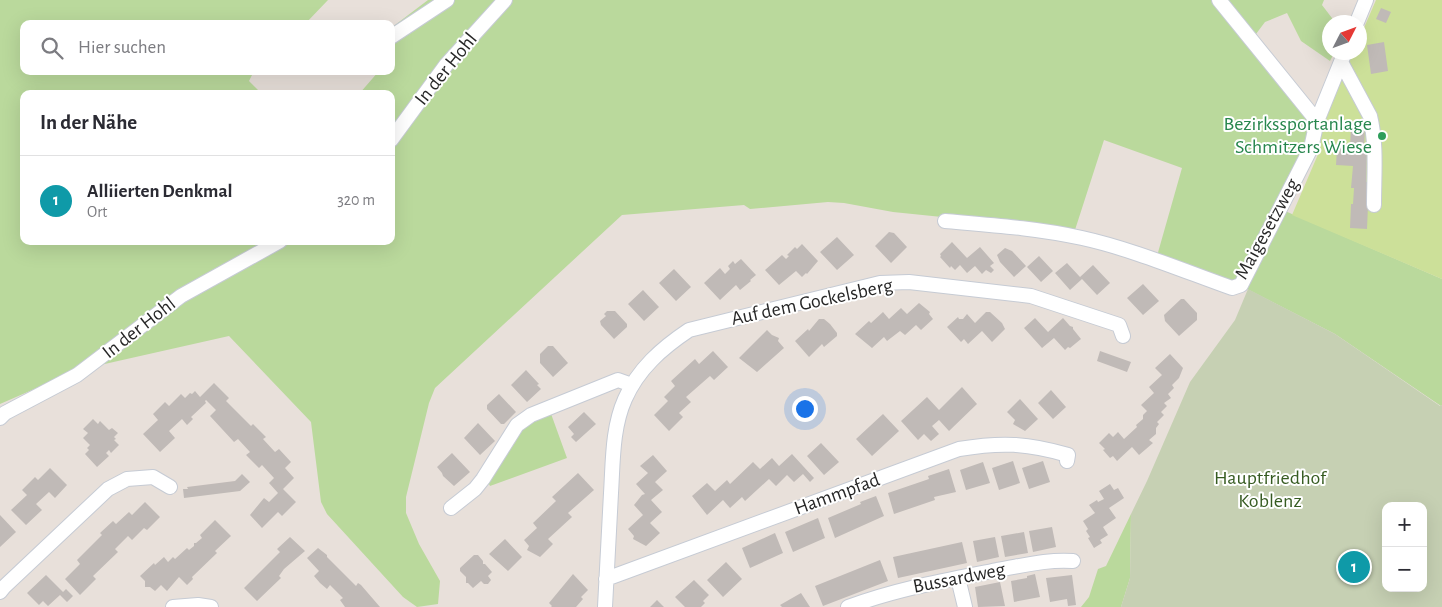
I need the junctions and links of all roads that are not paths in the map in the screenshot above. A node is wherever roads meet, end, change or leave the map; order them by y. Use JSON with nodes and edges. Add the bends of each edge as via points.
{"nodes":[{"id":1,"x":447,"y":0,"type":"edge"},
{"id":2,"x":505,"y":0,"type":"edge"},
{"id":3,"x":1219,"y":0,"type":"edge"},
{"id":4,"x":1366,"y":0,"type":"edge"},
{"id":5,"x":1360,"y":15,"type":"edge"},
{"id":6,"x":395,"y":34,"type":"edge"},
{"id":7,"x":1342,"y":60,"type":"edge"},
{"id":8,"x":1344,"y":60,"type":"edge"},
{"id":9,"x":1316,"y":121,"type":"junction"},
{"id":10,"x":395,"y":135,"type":"edge"},
{"id":11,"x":1374,"y":205,"type":"dead end"},
{"id":12,"x":945,"y":221,"type":"dead end"},
{"id":13,"x":273,"y":245,"type":"edge"},
{"id":14,"x":1123,"y":336,"type":"dead end"},
{"id":15,"x":632,"y":386,"type":"junction"},
{"id":16,"x":0,"y":418,"type":"edge"},
{"id":17,"x":1067,"y":461,"type":"dead end"},
{"id":18,"x":170,"y":487,"type":"dead end"},
{"id":19,"x":451,"y":508,"type":"dead end"},
{"id":20,"x":1072,"y":562,"type":"dead end"},
{"id":21,"x":958,"y":578,"type":"junction"},
{"id":22,"x":606,"y":579,"type":"junction"},
{"id":23,"x":0,"y":592,"type":"edge"},
{"id":24,"x":173,"y":607,"type":"edge"},
{"id":25,"x":211,"y":607,"type":"edge"},
{"id":26,"x":604,"y":607,"type":"edge"},
{"id":27,"x":848,"y":607,"type":"edge"},
{"id":28,"x":965,"y":607,"type":"edge"}],
"edges":[{"from":1,"to":6,"type":"street"},
{"from":2,"to":10,"type":"street","name":"In der Hohl","via":[[446,65]]},
{"from":3,"to":9,"type":"street"},
{"from":4,"to":5,"type":"street"},
{"from":7,"to":9,"type":"street","name":"Maigesetzweg"},
{"from":8,"to":11,"type":"street","via":[[1372,124],[1375,139]]},
{"from":9,"to":12,"type":"street","name":"Maigesetzweg","via":[[1307,156],[1241,285],[1232,288],[1085,239]]},
{"from":13,"to":16,"type":"street","name":"In der Hohl","via":[[181,296],[77,375]]},
{"from":14,"to":15,"type":"street","name":"Auf dem Gockelsberg","via":[[1119,325],[1031,296],[909,282],[880,283],[689,330],[648,363]]},
{"from":15,"to":19,"type":"street","via":[[618,380],[531,415],[517,425],[475,489]]},
{"from":15,"to":22,"type":"street","name":"Auf dem Gockelsberg","via":[[624,400],[614,445]]},
{"from":17,"to":22,"type":"street","name":"Hammpfad","via":[[1068,454],[1039,446],[988,444],[959,449]]},
{"from":18,"to":23,"type":"street","via":[[153,477],[127,479],[108,490]]},
{"from":20,"to":21,"type":"street","name":"Bussardweg","via":[[1055,560]]},
{"from":21,"to":27,"type":"street","name":"Bussardweg","via":[[907,588]]},
{"from":21,"to":28,"type":"street"},
{"from":22,"to":26,"type":"street","name":"Auf dem Gockelsberg"},
{"from":24,"to":25,"type":"street"}]}
